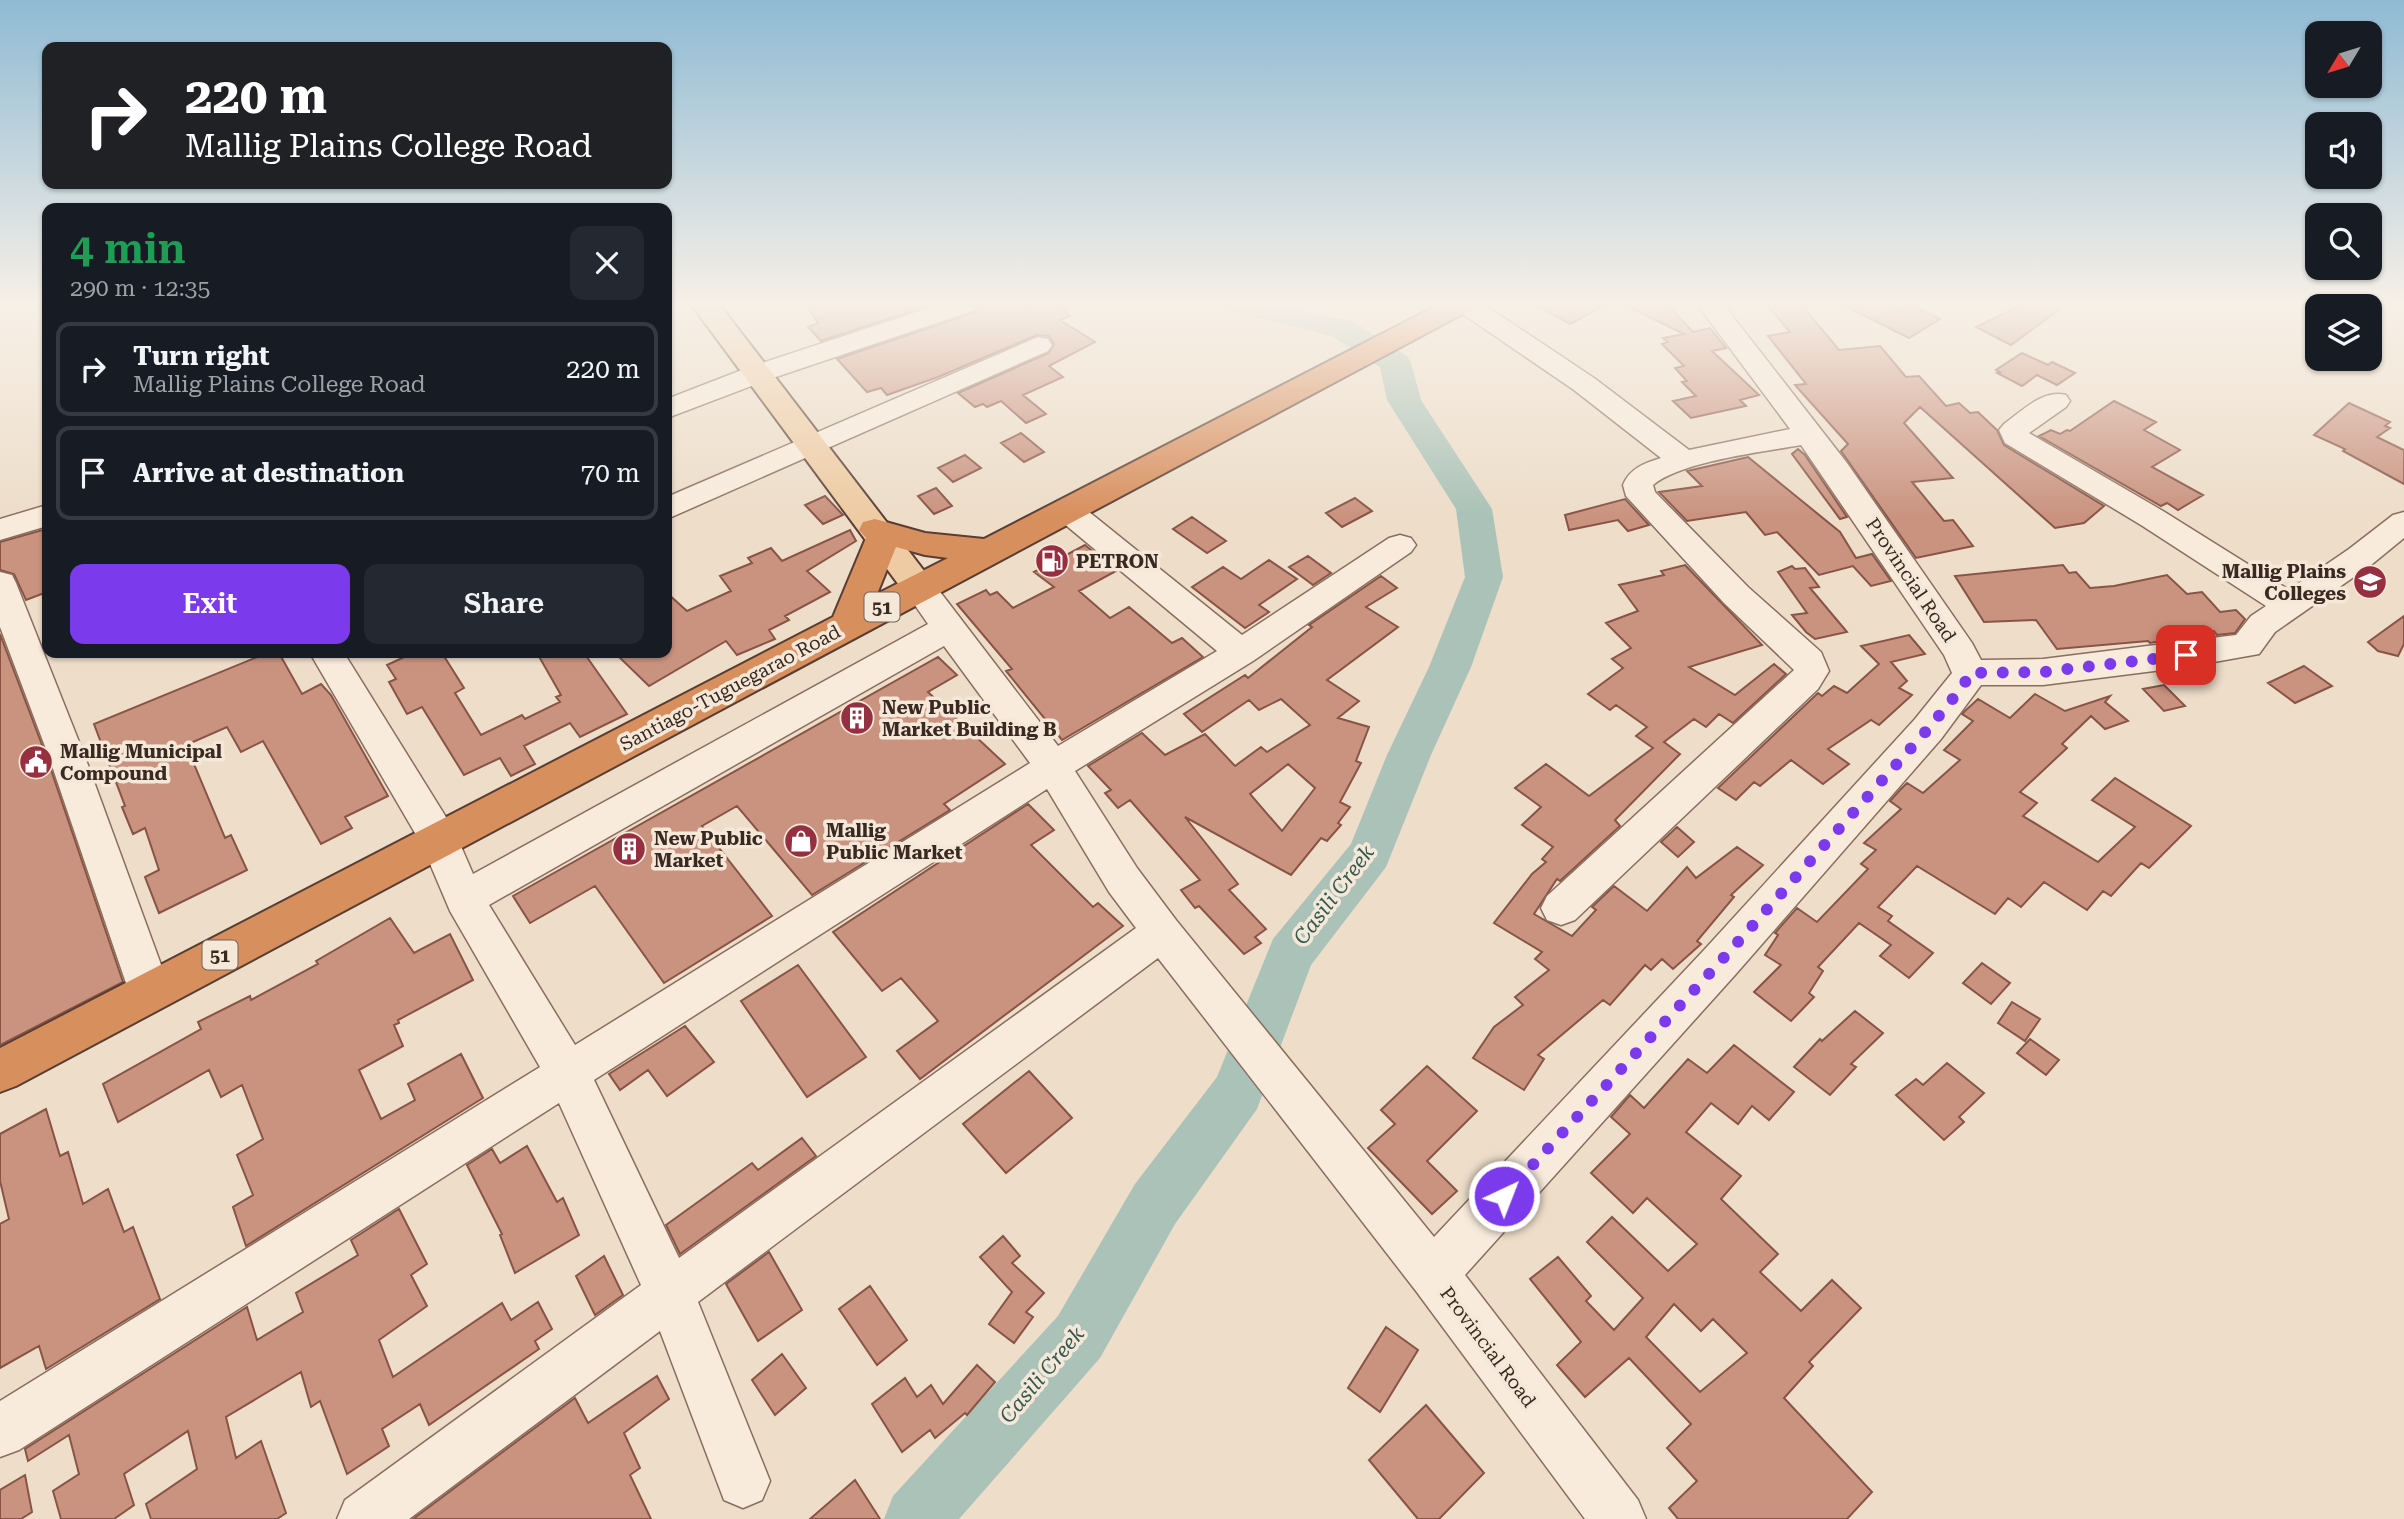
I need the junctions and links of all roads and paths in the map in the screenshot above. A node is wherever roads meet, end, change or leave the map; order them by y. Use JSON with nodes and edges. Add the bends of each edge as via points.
{"nodes":[{"id":1,"x":755,"y":375,"type":"edge"},
{"id":2,"x":758,"y":375,"type":"edge"},
{"id":3,"x":970,"y":375,"type":"edge"},
{"id":4,"x":1324,"y":375,"type":"edge"},
{"id":5,"x":1571,"y":375,"type":"edge"},
{"id":6,"x":1765,"y":375,"type":"edge"},
{"id":7,"x":2056,"y":401,"type":"dead end"},
{"id":8,"x":672,"y":407,"type":"edge"},
{"id":9,"x":1810,"y":434,"type":"junction"},
{"id":10,"x":810,"y":445,"type":"junction"},
{"id":11,"x":1684,"y":461,"type":"junction"},
{"id":12,"x":672,"y":507,"type":"edge"},
{"id":13,"x":1067,"y":510,"type":"junction"},
{"id":14,"x":42,"y":517,"type":"edge"},
{"id":15,"x":2404,"y":522,"type":"edge"},
{"id":16,"x":0,"y":530,"type":"edge"},
{"id":17,"x":878,"y":535,"type":"junction"},
{"id":18,"x":1401,"y":545,"type":"dead end"},
{"id":19,"x":991,"y":551,"type":"junction"},
{"id":20,"x":0,"y":583,"type":"edge"},
{"id":21,"x":919,"y":588,"type":"junction"},
{"id":22,"x":2288,"y":605,"type":"junction"},
{"id":23,"x":847,"y":626,"type":"junction"},
{"id":24,"x":949,"y":628,"type":"junction"},
{"id":25,"x":1241,"y":652,"type":"junction"},
{"id":26,"x":341,"y":658,"type":"edge"},
{"id":27,"x":1969,"y":673,"type":"junction"},
{"id":28,"x":1053,"y":766,"type":"junction"},
{"id":29,"x":440,"y":841,"type":"junction"},
{"id":30,"x":464,"y":899,"type":"junction"},
{"id":31,"x":1561,"y":908,"type":"dead end"},
{"id":32,"x":1173,"y":946,"type":"junction"},
{"id":33,"x":149,"y":992,"type":"junction"},
{"id":34,"x":0,"y":1071,"type":"edge"},
{"id":35,"x":568,"y":1074,"type":"junction"},
{"id":36,"x":1433,"y":1273,"type":"junction"},
{"id":37,"x":670,"y":1293,"type":"junction"},
{"id":38,"x":0,"y":1431,"type":"edge"},
{"id":39,"x":743,"y":1481,"type":"dead end"},
{"id":40,"x":364,"y":1519,"type":"edge"},
{"id":41,"x":1619,"y":1519,"type":"edge"}],
"edges":[{"from":1,"to":8,"type":"street"},
{"from":2,"to":10,"type":"main road"},
{"from":3,"to":10,"type":"street"},
{"from":4,"to":13,"type":"highway","name":"Santiago-Tuguegarao Road","number":"51"},
{"from":5,"to":11,"type":"street"},
{"from":6,"to":9,"type":"street","name":"Provincial Road"},
{"from":7,"to":22,"type":"street","via":[[2014,429],[2015,437]]},
{"from":9,"to":11,"type":"street"},
{"from":9,"to":27,"type":"street","name":"Provincial Road","via":[[1961,652]]},
{"from":10,"to":12,"type":"street"},
{"from":10,"to":17,"type":"main road"},
{"from":11,"to":31,"type":"street","via":[[1644,475],[1637,488],[1641,496],[1736,595],[1809,661],[1812,671]]},
{"from":13,"to":19,"type":"highway","name":"Santiago-Tuguegarao Road","number":"51"},
{"from":13,"to":25,"type":"street"},
{"from":14,"to":16,"type":"street"},
{"from":15,"to":22,"type":"street"},
{"from":17,"to":19,"type":"highway"},
{"from":17,"to":21,"type":"main road"},
{"from":17,"to":23,"type":"highway"},
{"from":18,"to":25,"type":"street"},
{"from":19,"to":21,"type":"highway","name":"Santiago-Tuguegarao Road","number":"51"},
{"from":20,"to":33,"type":"street"},
{"from":21,"to":23,"type":"highway","name":"Santiago-Tuguegarao Road","number":"51"},
{"from":21,"to":24,"type":"street"},
{"from":22,"to":27,"type":"street","via":[[2263,624],[2247,645],[2043,672]]},
{"from":23,"to":29,"type":"highway","name":"Santiago-Tuguegarao Road","number":"51"},
{"from":24,"to":28,"type":"street"},
{"from":24,"to":30,"type":"street"},
{"from":25,"to":28,"type":"street"},
{"from":26,"to":29,"type":"street"},
{"from":27,"to":36,"type":"street","name":"Provincial Road","via":[[1952,701],[1901,760]]},
{"from":28,"to":32,"type":"street","via":[[1123,880]]},
{"from":28,"to":35,"type":"street"},
{"from":29,"to":30,"type":"street"},
{"from":29,"to":33,"type":"highway","name":"Santiago-Tuguegarao Road","number":"51"},
{"from":30,"to":35,"type":"street"},
{"from":32,"to":36,"type":"street"},
{"from":32,"to":37,"type":"street"},
{"from":33,"to":34,"type":"highway","name":"Santiago-Tuguegarao Road","number":"51"},
{"from":35,"to":37,"type":"street"},
{"from":35,"to":38,"type":"street"},
{"from":36,"to":41,"type":"street","name":"Provincial Road"},
{"from":37,"to":39,"type":"street"},
{"from":37,"to":40,"type":"street"}]}
